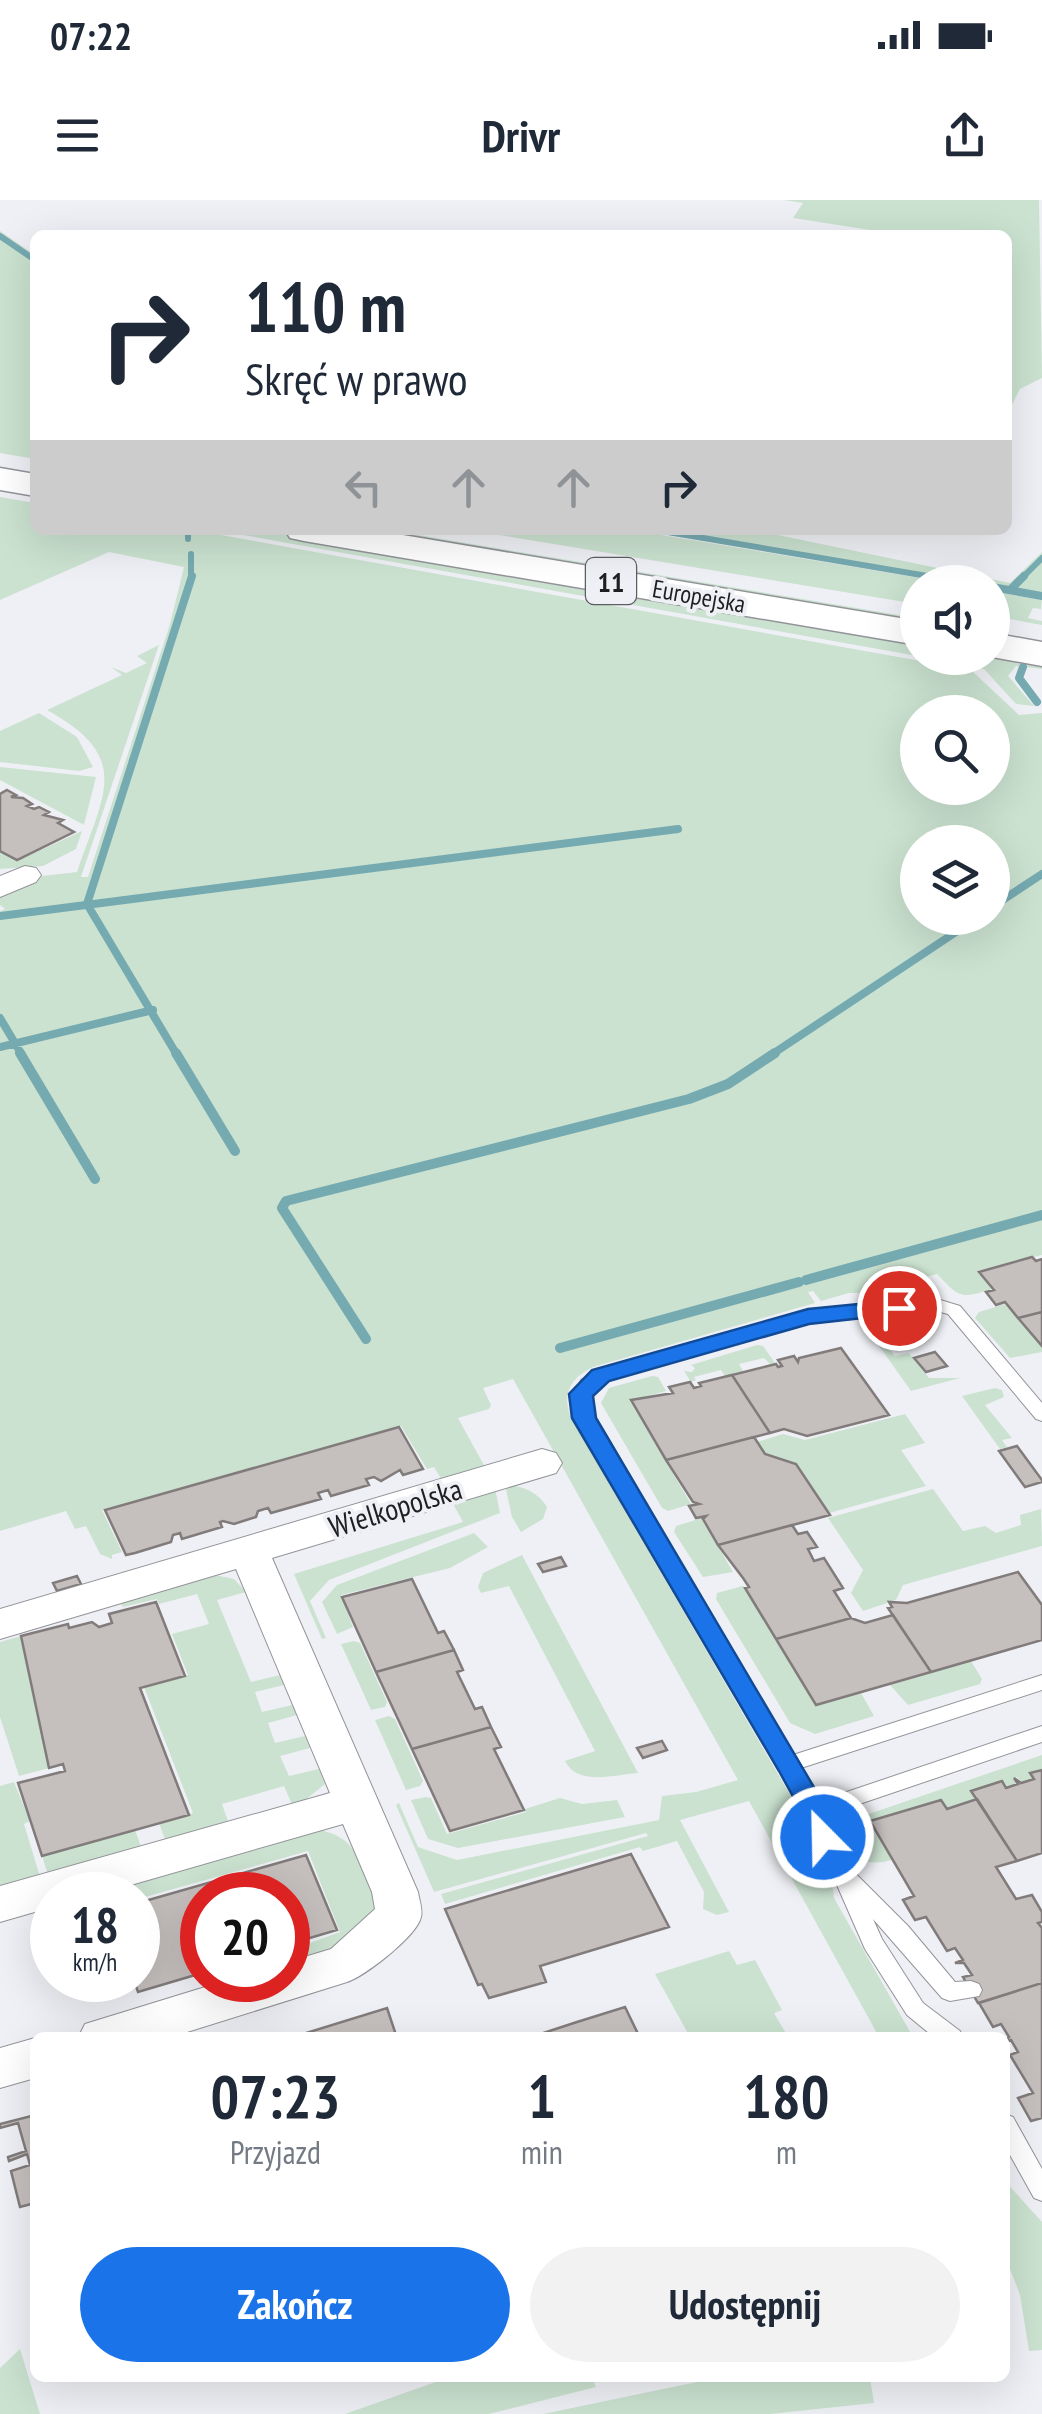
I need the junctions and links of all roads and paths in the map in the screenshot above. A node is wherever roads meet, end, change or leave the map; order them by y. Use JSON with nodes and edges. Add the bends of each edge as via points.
{"nodes":[{"id":1,"x":0,"y":459,"type":"edge"},
{"id":2,"x":30,"y":464,"type":"edge"},
{"id":3,"x":0,"y":479,"type":"edge"},
{"id":4,"x":30,"y":484,"type":"edge"},
{"id":5,"x":334,"y":535,"type":"edge"},
{"id":6,"x":459,"y":535,"type":"edge"},
{"id":7,"x":900,"y":608,"type":"edge"},
{"id":8,"x":1010,"y":626,"type":"edge"},
{"id":9,"x":900,"y":630,"type":"edge"},
{"id":10,"x":1042,"y":631,"type":"edge"},
{"id":11,"x":1010,"y":648,"type":"edge"},
{"id":12,"x":1042,"y":654,"type":"edge"},
{"id":13,"x":1042,"y":1415,"type":"edge"},
{"id":14,"x":542,"y":1463,"type":"dead end"},
{"id":15,"x":236,"y":1554,"type":"junction"},
{"id":16,"x":0,"y":1624,"type":"edge"},
{"id":17,"x":1042,"y":1682,"type":"edge"},
{"id":18,"x":1042,"y":1734,"type":"edge"},
{"id":19,"x":788,"y":1764,"type":"junction"},
{"id":20,"x":357,"y":1803,"type":"junction"},
{"id":21,"x":814,"y":1811,"type":"junction"},
{"id":22,"x":842,"y":1874,"type":"junction"},
{"id":23,"x":0,"y":1904,"type":"edge"},
{"id":24,"x":971,"y":1990,"type":"dead end"},
{"id":25,"x":122,"y":2032,"type":"edge"},
{"id":26,"x":944,"y":2032,"type":"edge"},
{"id":27,"x":30,"y":2059,"type":"edge"},
{"id":28,"x":0,"y":2068,"type":"edge"},
{"id":29,"x":1010,"y":2133,"type":"edge"},
{"id":30,"x":1042,"y":2191,"type":"edge"}],
"edges":[{"from":1,"to":2,"type":"main road"},
{"from":3,"to":4,"type":"main road"},
{"from":5,"to":9,"type":"main road","name":"Europejska","number":"11"},
{"from":6,"to":7,"type":"main road","name":"Europejska","number":"11"},
{"from":8,"to":10,"type":"main road"},
{"from":11,"to":12,"type":"main road"},
{"from":13,"to":19,"type":"lane","via":[[954,1310],[937,1305],[808,1317],[588,1384],[581,1394],[584,1418]]},
{"from":14,"to":15,"type":"street","name":"Wielkopolska"},
{"from":15,"to":16,"type":"street","name":"Wielkopolska"},
{"from":15,"to":20,"type":"street"},
{"from":17,"to":19,"type":"lane"},
{"from":18,"to":21,"type":"lane"},
{"from":19,"to":21,"type":"lane"},
{"from":20,"to":23,"type":"street"},
{"from":20,"to":25,"type":"street","via":[[399,1914],[372,1944],[347,1964]]},
{"from":21,"to":22,"type":"lane"},
{"from":22,"to":24,"type":"lane","via":[[950,1992]]},
{"from":22,"to":26,"type":"lane","via":[[873,1943],[915,2009]]},
{"from":27,"to":28,"type":"street"},
{"from":29,"to":30,"type":"lane"}]}
